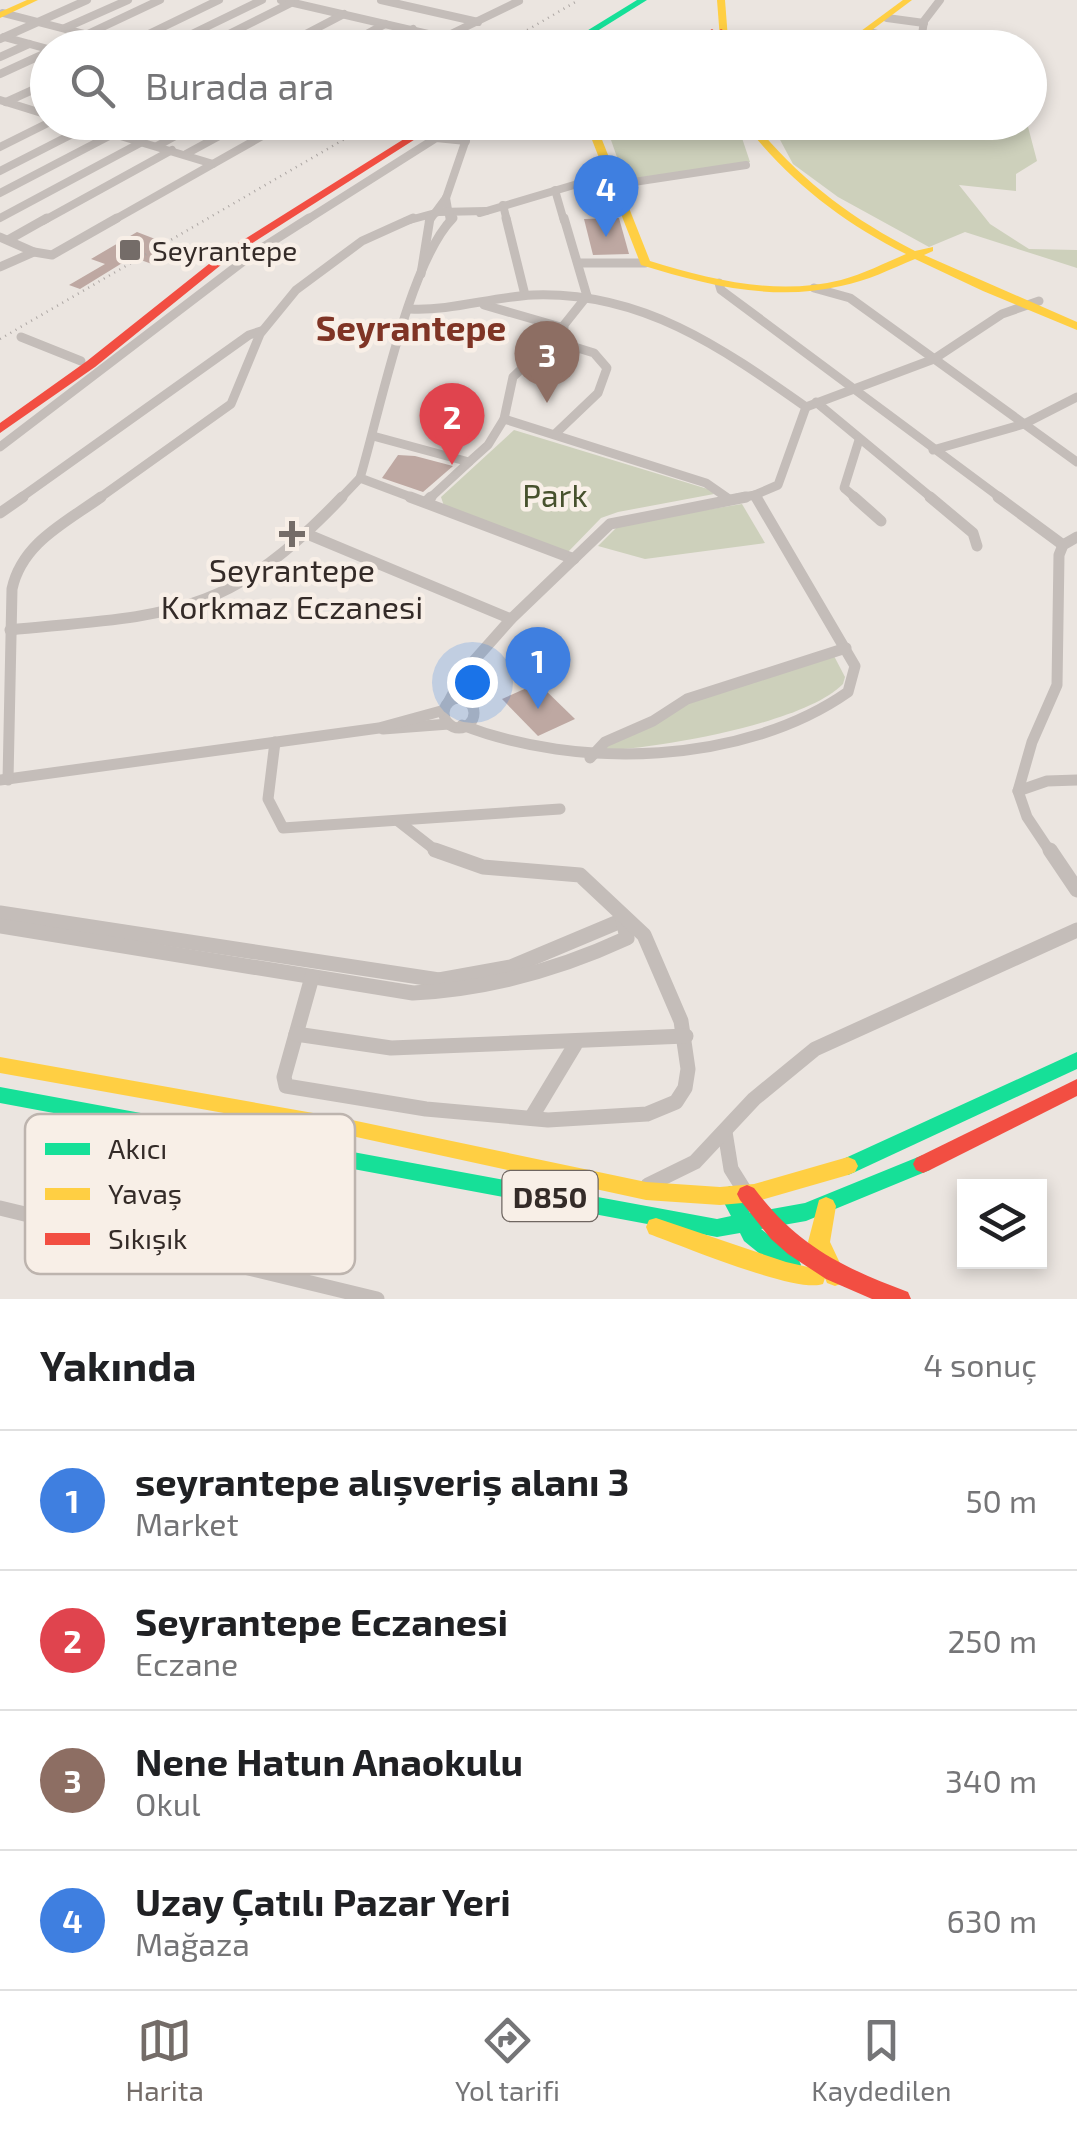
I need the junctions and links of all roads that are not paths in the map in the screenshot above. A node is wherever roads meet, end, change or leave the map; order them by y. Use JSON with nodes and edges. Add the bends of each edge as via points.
{"nodes":[{"id":1,"x":20,"y":0,"type":"edge"},
{"id":2,"x":34,"y":0,"type":"edge"},
{"id":3,"x":87,"y":0,"type":"edge"},
{"id":4,"x":128,"y":0,"type":"edge"},
{"id":5,"x":160,"y":0,"type":"edge"},
{"id":6,"x":218,"y":0,"type":"edge"},
{"id":7,"x":262,"y":0,"type":"edge"},
{"id":8,"x":281,"y":0,"type":"edge"},
{"id":9,"x":381,"y":0,"type":"edge"},
{"id":10,"x":516,"y":0,"type":"edge"},
{"id":11,"x":633,"y":0,"type":"edge"},
{"id":12,"x":643,"y":0,"type":"edge"},
{"id":13,"x":712,"y":0,"type":"edge"},
{"id":14,"x":720,"y":0,"type":"edge"},
{"id":15,"x":908,"y":0,"type":"edge"},
{"id":16,"x":940,"y":0,"type":"edge"},
{"id":17,"x":294,"y":1,"type":"edge"},
{"id":18,"x":1,"y":12,"type":"edge"},
{"id":19,"x":344,"y":14,"type":"junction"},
{"id":20,"x":887,"y":18,"type":"junction"},
{"id":21,"x":39,"y":21,"type":"junction"},
{"id":22,"x":478,"y":22,"type":"junction"},
{"id":23,"x":924,"y":23,"type":"junction"},
{"id":24,"x":385,"y":24,"type":"junction"},
{"id":25,"x":65,"y":28,"type":"junction"},
{"id":26,"x":413,"y":29,"type":"joint"},
{"id":27,"x":72,"y":30,"type":"edge"},
{"id":28,"x":96,"y":30,"type":"edge"},
{"id":29,"x":156,"y":30,"type":"edge"},
{"id":30,"x":200,"y":30,"type":"edge"},
{"id":31,"x":237,"y":30,"type":"edge"},
{"id":32,"x":314,"y":30,"type":"edge"},
{"id":33,"x":374,"y":30,"type":"edge"},
{"id":34,"x":416,"y":30,"type":"edge"},
{"id":35,"x":458,"y":30,"type":"edge"},
{"id":36,"x":584,"y":30,"type":"edge"},
{"id":37,"x":593,"y":30,"type":"edge"},
{"id":38,"x":718,"y":30,"type":"edge"},
{"id":39,"x":720,"y":30,"type":"edge"},
{"id":40,"x":872,"y":30,"type":"edge"},
{"id":41,"x":923,"y":30,"type":"edge"},
{"id":42,"x":2,"y":38,"type":"edge"},
{"id":43,"x":28,"y":44,"type":"joint"},
{"id":44,"x":0,"y":56,"type":"edge"},
{"id":45,"x":30,"y":59,"type":"edge"},
{"id":46,"x":0,"y":74,"type":"edge"},
{"id":47,"x":30,"y":90,"type":"edge"},
{"id":48,"x":3,"y":101,"type":"edge"},
{"id":49,"x":30,"y":109,"type":"edge"},
{"id":50,"x":30,"y":132,"type":"edge"},
{"id":51,"x":60,"y":140,"type":"edge"},
{"id":52,"x":102,"y":140,"type":"edge"},
{"id":53,"x":135,"y":140,"type":"edge"},
{"id":54,"x":168,"y":140,"type":"edge"},
{"id":55,"x":212,"y":140,"type":"edge"},
{"id":56,"x":255,"y":140,"type":"edge"},
{"id":57,"x":398,"y":140,"type":"edge"},
{"id":58,"x":409,"y":140,"type":"edge"},
{"id":59,"x":433,"y":140,"type":"edge"},
{"id":60,"x":456,"y":140,"type":"edge"},
{"id":61,"x":597,"y":140,"type":"edge"},
{"id":62,"x":605,"y":140,"type":"edge"},
{"id":63,"x":757,"y":140,"type":"edge"},
{"id":64,"x":768,"y":140,"type":"edge"},
{"id":65,"x":466,"y":141,"type":"joint"},
{"id":66,"x":142,"y":142,"type":"junction"},
{"id":67,"x":157,"y":146,"type":"junction"},
{"id":68,"x":0,"y":147,"type":"edge"},
{"id":69,"x":172,"y":150,"type":"junction"},
{"id":70,"x":186,"y":154,"type":"junction"},
{"id":71,"x":213,"y":164,"type":"junction"},
{"id":72,"x":746,"y":165,"type":"dead end"},
{"id":73,"x":0,"y":171,"type":"edge"},
{"id":74,"x":613,"y":180,"type":"junction"},
{"id":75,"x":555,"y":190,"type":"junction"},
{"id":76,"x":0,"y":193,"type":"edge"},
{"id":77,"x":446,"y":198,"type":"junction"},
{"id":78,"x":503,"y":205,"type":"junction"},
{"id":79,"x":432,"y":217,"type":"junction"},
{"id":80,"x":0,"y":218,"type":"edge"},
{"id":81,"x":451,"y":218,"type":"junction"},
{"id":82,"x":4,"y":239,"type":"edge"},
{"id":83,"x":922,"y":249,"type":"junction"},
{"id":84,"x":34,"y":252,"type":"junction"},
{"id":85,"x":578,"y":262,"type":"junction"},
{"id":86,"x":645,"y":263,"type":"junction"},
{"id":87,"x":0,"y":267,"type":"edge"},
{"id":88,"x":422,"y":274,"type":"junction"},
{"id":89,"x":719,"y":283,"type":"junction"},
{"id":90,"x":814,"y":288,"type":"junction"},
{"id":91,"x":526,"y":295,"type":"junction"},
{"id":92,"x":587,"y":296,"type":"junction"},
{"id":93,"x":1034,"y":303,"type":"junction"},
{"id":94,"x":480,"y":304,"type":"junction"},
{"id":95,"x":410,"y":309,"type":"junction"},
{"id":96,"x":1077,"y":317,"type":"edge"},
{"id":97,"x":1077,"y":326,"type":"edge"},
{"id":98,"x":564,"y":328,"type":"junction"},
{"id":99,"x":261,"y":331,"type":"junction"},
{"id":100,"x":21,"y":337,"type":"dead end"},
{"id":101,"x":552,"y":340,"type":"junction"},
{"id":102,"x":934,"y":359,"type":"junction"},
{"id":103,"x":81,"y":361,"type":"junction"},
{"id":104,"x":856,"y":387,"type":"junction"},
{"id":105,"x":1077,"y":397,"type":"edge"},
{"id":106,"x":811,"y":404,"type":"junction"},
{"id":107,"x":0,"y":418,"type":"edge"},
{"id":108,"x":504,"y":418,"type":"junction"},
{"id":109,"x":1024,"y":424,"type":"junction"},
{"id":110,"x":0,"y":428,"type":"edge"},
{"id":111,"x":555,"y":434,"type":"junction"},
{"id":112,"x":373,"y":436,"type":"junction"},
{"id":113,"x":859,"y":440,"type":"junction"},
{"id":114,"x":0,"y":447,"type":"edge"},
{"id":115,"x":1077,"y":448,"type":"edge"},
{"id":116,"x":934,"y":450,"type":"junction"},
{"id":117,"x":1065,"y":453,"type":"junction"},
{"id":118,"x":469,"y":462,"type":"junction"},
{"id":119,"x":1077,"y":462,"type":"edge"},
{"id":120,"x":360,"y":478,"type":"junction"},
{"id":121,"x":755,"y":495,"type":"junction"},
{"id":122,"x":729,"y":499,"type":"junction"},
{"id":123,"x":426,"y":502,"type":"junction"},
{"id":124,"x":0,"y":513,"type":"edge"},
{"id":125,"x":881,"y":521,"type":"dead end"},
{"id":126,"x":307,"y":534,"type":"junction"},
{"id":127,"x":1077,"y":536,"type":"edge"},
{"id":128,"x":1063,"y":545,"type":"junction"},
{"id":129,"x":977,"y":546,"type":"dead end"},
{"id":130,"x":574,"y":560,"type":"junction"},
{"id":131,"x":511,"y":619,"type":"junction"},
{"id":132,"x":10,"y":630,"type":"junction"},
{"id":133,"x":846,"y":648,"type":"junction"},
{"id":134,"x":472,"y":666,"type":"junction"},
{"id":135,"x":470,"y":703,"type":"junction"},
{"id":136,"x":444,"y":707,"type":"junction"},
{"id":137,"x":462,"y":722,"type":"junction"},
{"id":138,"x":379,"y":728,"type":"junction"},
{"id":139,"x":275,"y":742,"type":"junction"},
{"id":140,"x":590,"y":758,"type":"junction"},
{"id":141,"x":4,"y":780,"type":"edge"},
{"id":142,"x":1077,"y":780,"type":"edge"},
{"id":143,"x":1018,"y":791,"type":"junction"},
{"id":144,"x":560,"y":809,"type":"dead end"},
{"id":145,"x":398,"y":821,"type":"junction"},
{"id":146,"x":1077,"y":890,"type":"edge"},
{"id":147,"x":0,"y":913,"type":"edge"},
{"id":148,"x":623,"y":920,"type":"junction"},
{"id":149,"x":0,"y":926,"type":"edge"},
{"id":150,"x":1077,"y":930,"type":"edge"},
{"id":151,"x":312,"y":977,"type":"junction"},
{"id":152,"x":296,"y":1034,"type":"junction"},
{"id":153,"x":686,"y":1036,"type":"junction"},
{"id":154,"x":575,"y":1045,"type":"junction"},
{"id":155,"x":1077,"y":1060,"type":"edge"},
{"id":156,"x":0,"y":1065,"type":"edge"},
{"id":157,"x":1077,"y":1087,"type":"edge"},
{"id":158,"x":0,"y":1095,"type":"edge"},
{"id":159,"x":102,"y":1114,"type":"edge"},
{"id":160,"x":289,"y":1114,"type":"edge"},
{"id":161,"x":532,"y":1118,"type":"junction"},
{"id":162,"x":355,"y":1128,"type":"edge"},
{"id":163,"x":726,"y":1132,"type":"junction"},
{"id":164,"x":355,"y":1161,"type":"edge"},
{"id":165,"x":641,"y":1187,"type":"junction"},
{"id":166,"x":739,"y":1194,"type":"junction"},
{"id":167,"x":826,"y":1206,"type":"junction"},
{"id":168,"x":0,"y":1208,"type":"edge"},
{"id":169,"x":607,"y":1208,"type":"junction"},
{"id":170,"x":25,"y":1214,"type":"edge"},
{"id":171,"x":764,"y":1223,"type":"junction"},
{"id":172,"x":745,"y":1226,"type":"junction"},
{"id":173,"x":273,"y":1274,"type":"edge"},
{"id":174,"x":834,"y":1276,"type":"junction"},
{"id":175,"x":815,"y":1277,"type":"junction"},
{"id":176,"x":880,"y":1292,"type":"junction"},
{"id":177,"x":377,"y":1299,"type":"edge"},
{"id":178,"x":900,"y":1299,"type":"edge"}],
"edges":[{"from":1,"to":18,"type":"main road"},
{"from":2,"to":18,"type":"main road"},
{"from":3,"to":21,"type":"street"},
{"from":4,"to":25,"type":"street"},
{"from":5,"to":28,"type":"street"},
{"from":6,"to":29,"type":"street"},
{"from":7,"to":30,"type":"street"},
{"from":8,"to":17,"type":"street"},
{"from":9,"to":22,"type":"street"},
{"from":10,"to":22,"type":"street"},
{"from":11,"to":36,"type":"main road"},
{"from":12,"to":37,"type":"main road"},
{"from":13,"to":38,"type":"main road"},
{"from":14,"to":39,"type":"main road"},
{"from":15,"to":20,"type":"main road"},
{"from":16,"to":23,"type":"street"},
{"from":17,"to":19,"type":"street"},
{"from":17,"to":31,"type":"street"},
{"from":18,"to":21,"type":"street"},
{"from":19,"to":24,"type":"street"},
{"from":19,"to":32,"type":"street"},
{"from":20,"to":23,"type":"street"},
{"from":20,"to":40,"type":"main road"},
{"from":21,"to":25,"type":"street"},
{"from":21,"to":42,"type":"street"},
{"from":22,"to":35,"type":"street"},
{"from":23,"to":41,"type":"street"},
{"from":24,"to":26,"type":"street"},
{"from":24,"to":33,"type":"street"},
{"from":25,"to":27,"type":"street"},
{"from":26,"to":34,"type":"street"},
{"from":42,"to":43,"type":"street"},
{"from":43,"to":44,"type":"street"},
{"from":45,"to":46,"type":"street"},
{"from":47,"to":48,"type":"street"},
{"from":48,"to":49,"type":"street"},
{"from":50,"to":68,"type":"street"},
{"from":51,"to":73,"type":"street"},
{"from":52,"to":76,"type":"street"},
{"from":53,"to":66,"type":"street"},
{"from":54,"to":67,"type":"street"},
{"from":55,"to":70,"type":"street"},
{"from":56,"to":71,"type":"street"},
{"from":57,"to":103,"type":"main road","via":[[219,252]]},
{"from":58,"to":110,"type":"main road","via":[[228,254]]},
{"from":59,"to":114,"type":"street","via":[[254,253]]},
{"from":60,"to":65,"type":"street"},
{"from":61,"to":74,"type":"main road"},
{"from":62,"to":74,"type":"main road"},
{"from":63,"to":83,"type":"main road","via":[[799,184]]},
{"from":64,"to":83,"type":"main road","via":[[808,182]]},
{"from":65,"to":77,"type":"street"},
{"from":66,"to":67,"type":"street"},
{"from":66,"to":80,"type":"street"},
{"from":67,"to":69,"type":"street"},
{"from":69,"to":70,"type":"street"},
{"from":69,"to":82,"type":"street"},
{"from":70,"to":71,"type":"street"},
{"from":71,"to":84,"type":"street","via":[[52,255]]},
{"from":72,"to":74,"type":"street"},
{"from":74,"to":75,"type":"street"},
{"from":74,"to":86,"type":"main road"},
{"from":75,"to":78,"type":"street"},
{"from":75,"to":85,"type":"street"},
{"from":77,"to":79,"type":"street"},
{"from":77,"to":81,"type":"street"},
{"from":78,"to":81,"type":"street"},
{"from":78,"to":91,"type":"street"},
{"from":79,"to":81,"type":"street"},
{"from":79,"to":88,"type":"street"},
{"from":79,"to":99,"type":"street","via":[[402,222],[307,277]]},
{"from":81,"to":88,"type":"street"},
{"from":82,"to":84,"type":"street"},
{"from":83,"to":90,"type":"main road"},
{"from":83,"to":93,"type":"main road"},
{"from":84,"to":87,"type":"street"},
{"from":85,"to":86,"type":"street"},
{"from":85,"to":92,"type":"street"},
{"from":86,"to":89,"type":"main road"},
{"from":88,"to":95,"type":"street"},
{"from":89,"to":90,"type":"main road"},
{"from":89,"to":104,"type":"street"},
{"from":90,"to":102,"type":"street","via":[[850,298]]},
{"from":91,"to":92,"type":"street"},
{"from":91,"to":94,"type":"street"},
{"from":92,"to":98,"type":"street"},
{"from":92,"to":106,"type":"street","via":[[632,304],[700,332]]},
{"from":93,"to":96,"type":"main road"},
{"from":93,"to":97,"type":"main road"},
{"from":93,"to":102,"type":"street","via":[[1002,314]]},
{"from":94,"to":95,"type":"street"},
{"from":94,"to":98,"type":"street"},
{"from":95,"to":112,"type":"street"},
{"from":98,"to":101,"type":"street"},
{"from":99,"to":124,"type":"street"},
{"from":99,"to":132,"type":"street","via":[[231,404],[41,540],[17,566]]},
{"from":100,"to":103,"type":"street"},
{"from":101,"to":108,"type":"street","via":[[512,377]]},
{"from":101,"to":111,"type":"street","via":[[594,352],[607,368],[598,393]]},
{"from":102,"to":104,"type":"street"},
{"from":102,"to":109,"type":"street"},
{"from":103,"to":107,"type":"main road"},
{"from":104,"to":106,"type":"street"},
{"from":104,"to":116,"type":"street"},
{"from":105,"to":109,"type":"street"},
{"from":106,"to":113,"type":"street"},
{"from":106,"to":121,"type":"street","via":[[778,485]]},
{"from":108,"to":111,"type":"street"},
{"from":108,"to":118,"type":"street"},
{"from":109,"to":116,"type":"street"},
{"from":109,"to":117,"type":"street"},
{"from":111,"to":122,"type":"street","via":[[706,484]]},
{"from":112,"to":118,"type":"street"},
{"from":112,"to":120,"type":"street"},
{"from":113,"to":125,"type":"street","via":[[844,488]]},
{"from":113,"to":129,"type":"street","via":[[973,533]]},
{"from":115,"to":117,"type":"street"},
{"from":116,"to":128,"type":"street"},
{"from":117,"to":119,"type":"street"},
{"from":118,"to":123,"type":"street"},
{"from":120,"to":123,"type":"street"},
{"from":120,"to":126,"type":"street"},
{"from":121,"to":122,"type":"street"},
{"from":121,"to":133,"type":"street"},
{"from":122,"to":130,"type":"street","via":[[623,518]]},
{"from":123,"to":130,"type":"street"},
{"from":126,"to":131,"type":"street"},
{"from":126,"to":132,"type":"street","via":[[224,594],[156,614]]},
{"from":127,"to":128,"type":"street"},
{"from":128,"to":143,"type":"street","via":[[1057,685]]},
{"from":130,"to":131,"type":"street"},
{"from":131,"to":134,"type":"street"},
{"from":132,"to":141,"type":"street"},
{"from":133,"to":140,"type":"street","via":[[687,699],[605,742]]},
{"from":133,"to":140,"type":"street","via":[[855,666],[853,684],[810,715],[675,753]]},
{"from":134,"to":135,"type":"street"},
{"from":134,"to":136,"type":"street"},
{"from":135,"to":136,"type":"street"},
{"from":135,"to":137,"type":"street","via":[[476,710]]},
{"from":136,"to":137,"type":"street"},
{"from":136,"to":138,"type":"street"},
{"from":137,"to":138,"type":"street"},
{"from":137,"to":140,"type":"street","via":[[504,741]]},
{"from":138,"to":139,"type":"street"},
{"from":139,"to":141,"type":"street"},
{"from":139,"to":145,"type":"street","via":[[267,801],[283,828]]},
{"from":142,"to":143,"type":"street"},
{"from":143,"to":146,"type":"street","via":[[1027,817]]},
{"from":144,"to":145,"type":"street"},
{"from":145,"to":148,"type":"street","via":[[422,844],[494,873],[580,876]]},
{"from":147,"to":148,"type":"street","via":[[439,980],[511,967]]},
{"from":148,"to":151,"type":"street","via":[[628,938],[472,992],[413,994]]},
{"from":148,"to":153,"type":"street","via":[[644,935]]},
{"from":149,"to":151,"type":"street"},
{"from":150,"to":163,"type":"street","via":[[815,1050]]},
{"from":151,"to":152,"type":"street"},
{"from":152,"to":154,"type":"street","via":[[391,1048]]},
{"from":152,"to":161,"type":"street","via":[[286,1086],[408,1107]]},
{"from":153,"to":154,"type":"street"},
{"from":153,"to":161,"type":"street","via":[[689,1080],[678,1101],[644,1116]]},
{"from":154,"to":161,"type":"street"},
{"from":155,"to":166,"type":"main road","number":"D850","via":[[870,1155]]},
{"from":156,"to":160,"type":"main road","number":"D850"},
{"from":157,"to":167,"type":"main road","number":"D850"},
{"from":158,"to":159,"type":"main road","number":"D850"},
{"from":162,"to":165,"type":"main road","number":"D850"},
{"from":163,"to":165,"type":"street","via":[[678,1174]]},
{"from":163,"to":166,"type":"street"},
{"from":164,"to":169,"type":"main road","number":"D850"},
{"from":165,"to":166,"type":"main road","number":"D850"},
{"from":166,"to":171,"type":"main road"},
{"from":166,"to":172,"type":"main road"},
{"from":167,"to":171,"type":"main road","number":"D850"},
{"from":167,"to":174,"type":"main road","via":[[819,1241]]},
{"from":168,"to":170,"type":"street"},
{"from":169,"to":172,"type":"main road","number":"D850","via":[[696,1226]]},
{"from":169,"to":175,"type":"main road","via":[[708,1248]]},
{"from":171,"to":172,"type":"main road","number":"D850"},
{"from":171,"to":174,"type":"main road"},
{"from":172,"to":175,"type":"main road","via":[[783,1261]]},
{"from":173,"to":177,"type":"street"},
{"from":174,"to":176,"type":"main road"},
{"from":175,"to":176,"type":"main road"},
{"from":176,"to":178,"type":"main road"}]}
